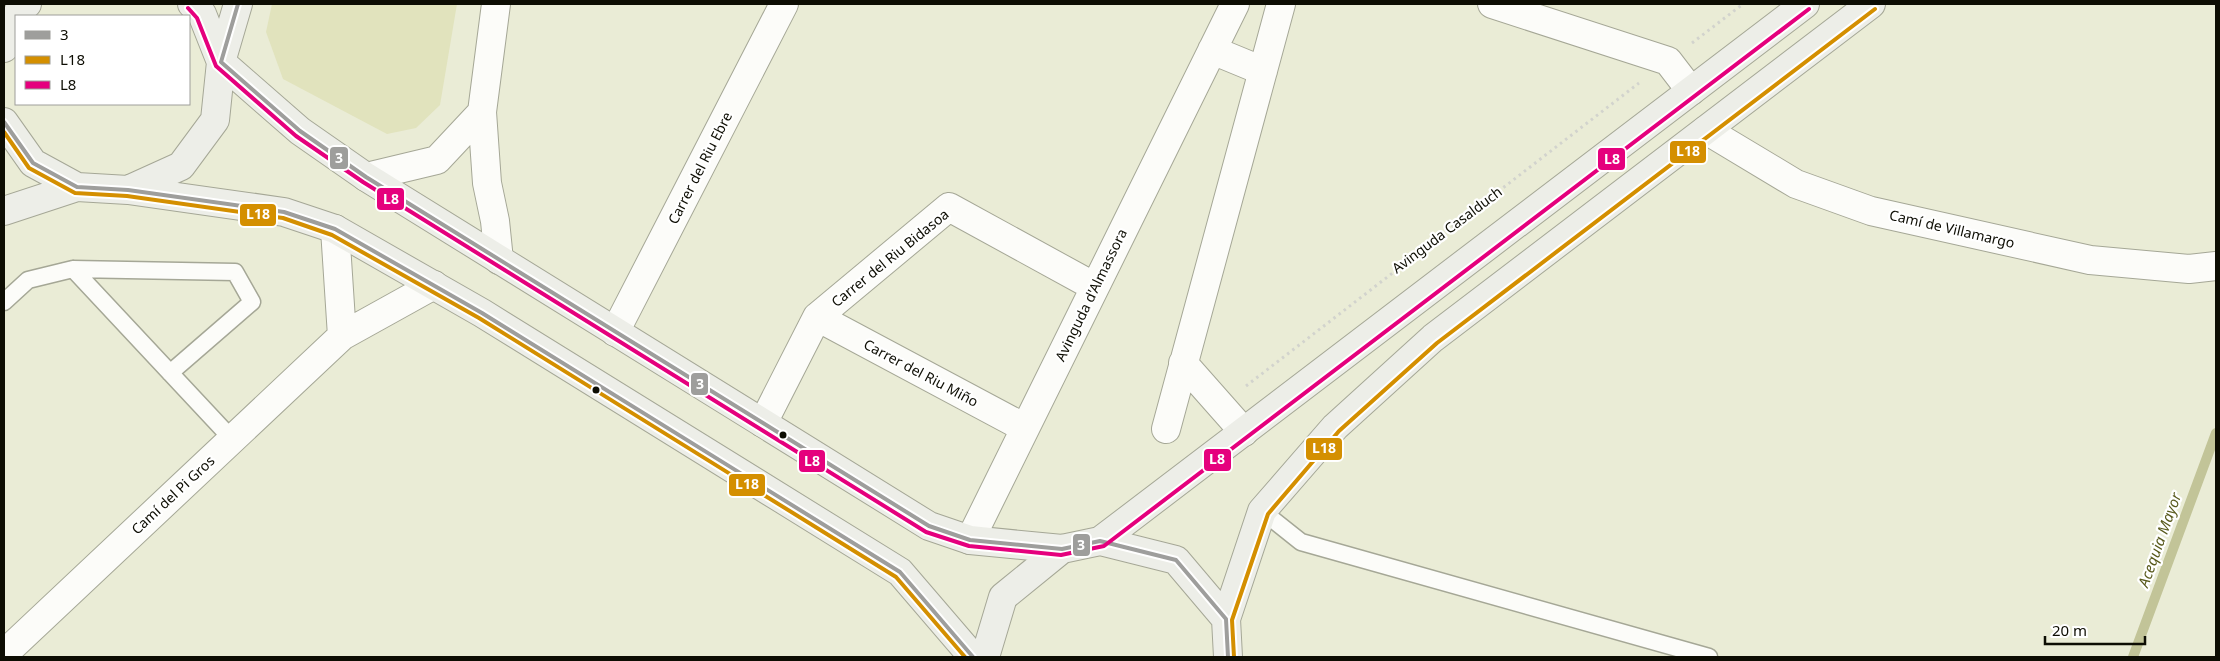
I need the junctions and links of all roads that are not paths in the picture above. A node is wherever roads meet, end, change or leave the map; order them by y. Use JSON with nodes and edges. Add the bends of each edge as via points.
{"nodes":[{"id":1,"x":27,"y":4,"type":"edge"},
{"id":2,"x":192,"y":4,"type":"edge"},
{"id":3,"x":238,"y":4,"type":"edge"},
{"id":4,"x":496,"y":4,"type":"edge"},
{"id":5,"x":784,"y":4,"type":"edge"},
{"id":6,"x":1235,"y":4,"type":"edge"},
{"id":7,"x":1281,"y":4,"type":"edge"},
{"id":8,"x":1492,"y":4,"type":"edge"},
{"id":9,"x":1805,"y":4,"type":"edge"},
{"id":10,"x":1871,"y":4,"type":"edge"},
{"id":11,"x":17,"y":15,"type":"edge"},
{"id":12,"x":15,"y":20,"type":"edge"},
{"id":13,"x":4,"y":48,"type":"edge"},
{"id":14,"x":1212,"y":50,"type":"junction"},
{"id":15,"x":221,"y":62,"type":"junction"},
{"id":16,"x":1263,"y":72,"type":"junction"},
{"id":17,"x":1691,"y":91,"type":"junction"},
{"id":18,"x":482,"y":112,"type":"junction"},
{"id":19,"x":4,"y":122,"type":"edge"},
{"id":20,"x":1706,"y":130,"type":"junction"},
{"id":21,"x":366,"y":177,"type":"junction"},
{"id":22,"x":77,"y":187,"type":"junction"},
{"id":23,"x":128,"y":190,"type":"junction"},
{"id":24,"x":4,"y":211,"type":"edge"},
{"id":25,"x":336,"y":229,"type":"junction"},
{"id":26,"x":499,"y":260,"type":"junction"},
{"id":27,"x":2216,"y":266,"type":"edge"},
{"id":28,"x":73,"y":268,"type":"junction"},
{"id":29,"x":434,"y":285,"type":"junction"},
{"id":30,"x":1095,"y":287,"type":"junction"},
{"id":31,"x":4,"y":302,"type":"edge"},
{"id":32,"x":817,"y":317,"type":"junction"},
{"id":33,"x":615,"y":332,"type":"junction"},
{"id":34,"x":342,"y":336,"type":"junction"},
{"id":35,"x":1184,"y":363,"type":"junction"},
{"id":36,"x":170,"y":373,"type":"junction"},
{"id":37,"x":763,"y":423,"type":"junction"},
{"id":38,"x":1025,"y":428,"type":"junction"},
{"id":39,"x":1166,"y":428,"type":"dead end"},
{"id":40,"x":1244,"y":432,"type":"junction"},
{"id":41,"x":232,"y":439,"type":"junction"},
{"id":42,"x":1262,"y":511,"type":"junction"},
{"id":43,"x":970,"y":540,"type":"junction"},
{"id":44,"x":1100,"y":541,"type":"junction"},
{"id":45,"x":1062,"y":549,"type":"junction"},
{"id":46,"x":1226,"y":619,"type":"junction"},
{"id":47,"x":4,"y":654,"type":"edge"},
{"id":48,"x":974,"y":657,"type":"edge"},
{"id":49,"x":985,"y":657,"type":"edge"},
{"id":50,"x":1228,"y":657,"type":"edge"},
{"id":51,"x":1708,"y":657,"type":"edge"}],
"edges":[{"from":1,"to":11,"type":"main road"},
{"from":2,"to":15,"type":"main road","via":[[202,14]]},
{"from":3,"to":15,"type":"main road"},
{"from":4,"to":18,"type":"street"},
{"from":5,"to":33,"type":"street","name":"Carrer del Riu Ebre"},
{"from":6,"to":14,"type":"street","name":"Avinguda d'Almassora"},
{"from":7,"to":16,"type":"street"},
{"from":8,"to":17,"type":"street","via":[[1668,62]]},
{"from":9,"to":17,"type":"main road"},
{"from":10,"to":20,"type":"main road"},
{"from":12,"to":13,"type":"main road"},
{"from":14,"to":16,"type":"street"},
{"from":14,"to":30,"type":"street","name":"Avinguda d'Almassora"},
{"from":15,"to":21,"type":"main road","via":[[300,131]]},
{"from":15,"to":23,"type":"main road","via":[[215,120],[181,166]]},
{"from":16,"to":35,"type":"street"},
{"from":17,"to":40,"type":"main road"},
{"from":18,"to":21,"type":"street","via":[[437,160]]},
{"from":18,"to":26,"type":"street","via":[[487,183]]},
{"from":19,"to":22,"type":"main road","via":[[33,163]]},
{"from":20,"to":27,"type":"street","name":"Camí de Villamargo","via":[[1796,184],[1871,211],[2090,260],[2189,268]]},
{"from":20,"to":42,"type":"main road","via":[[1434,338],[1336,427]]},
{"from":21,"to":26,"type":"main road"},
{"from":22,"to":23,"type":"main road"},
{"from":22,"to":24,"type":"main road"},
{"from":23,"to":25,"type":"main road","via":[[284,212]]},
{"from":25,"to":29,"type":"main road"},
{"from":25,"to":34,"type":"street"},
{"from":26,"to":33,"type":"main road"},
{"from":28,"to":31,"type":"lane","via":[[28,280]]},
{"from":28,"to":36,"type":"lane"},
{"from":28,"to":36,"type":"lane","via":[[235,272],[252,302]]},
{"from":29,"to":34,"type":"street","name":"Camí del Pi Gros"},
{"from":29,"to":48,"type":"main road","via":[[900,572]]},
{"from":30,"to":32,"type":"street","name":"Carrer del Riu Bidasoa","via":[[949,206]]},
{"from":30,"to":38,"type":"street","name":"Avinguda d'Almassora"},
{"from":32,"to":37,"type":"street","name":"Carrer del Riu Bidasoa"},
{"from":32,"to":38,"type":"street","name":"Carrer del Riu Miño"},
{"from":33,"to":37,"type":"main road"},
{"from":34,"to":41,"type":"street","name":"Camí del Pi Gros"},
{"from":35,"to":39,"type":"street"},
{"from":35,"to":40,"type":"street"},
{"from":36,"to":41,"type":"lane"},
{"from":37,"to":43,"type":"main road","via":[[929,526]]},
{"from":38,"to":43,"type":"street","name":"Avinguda d'Almassora"},
{"from":40,"to":44,"type":"main road"},
{"from":41,"to":47,"type":"street","name":"Camí del Pi Gros"},
{"from":42,"to":46,"type":"main road"},
{"from":42,"to":51,"type":"lane","via":[[1301,542]]},
{"from":43,"to":45,"type":"main road"},
{"from":44,"to":45,"type":"main road"},
{"from":44,"to":46,"type":"main road","via":[[1176,560]]},
{"from":45,"to":49,"type":"main road","via":[[1003,597]]},
{"from":46,"to":50,"type":"main road"}]}
